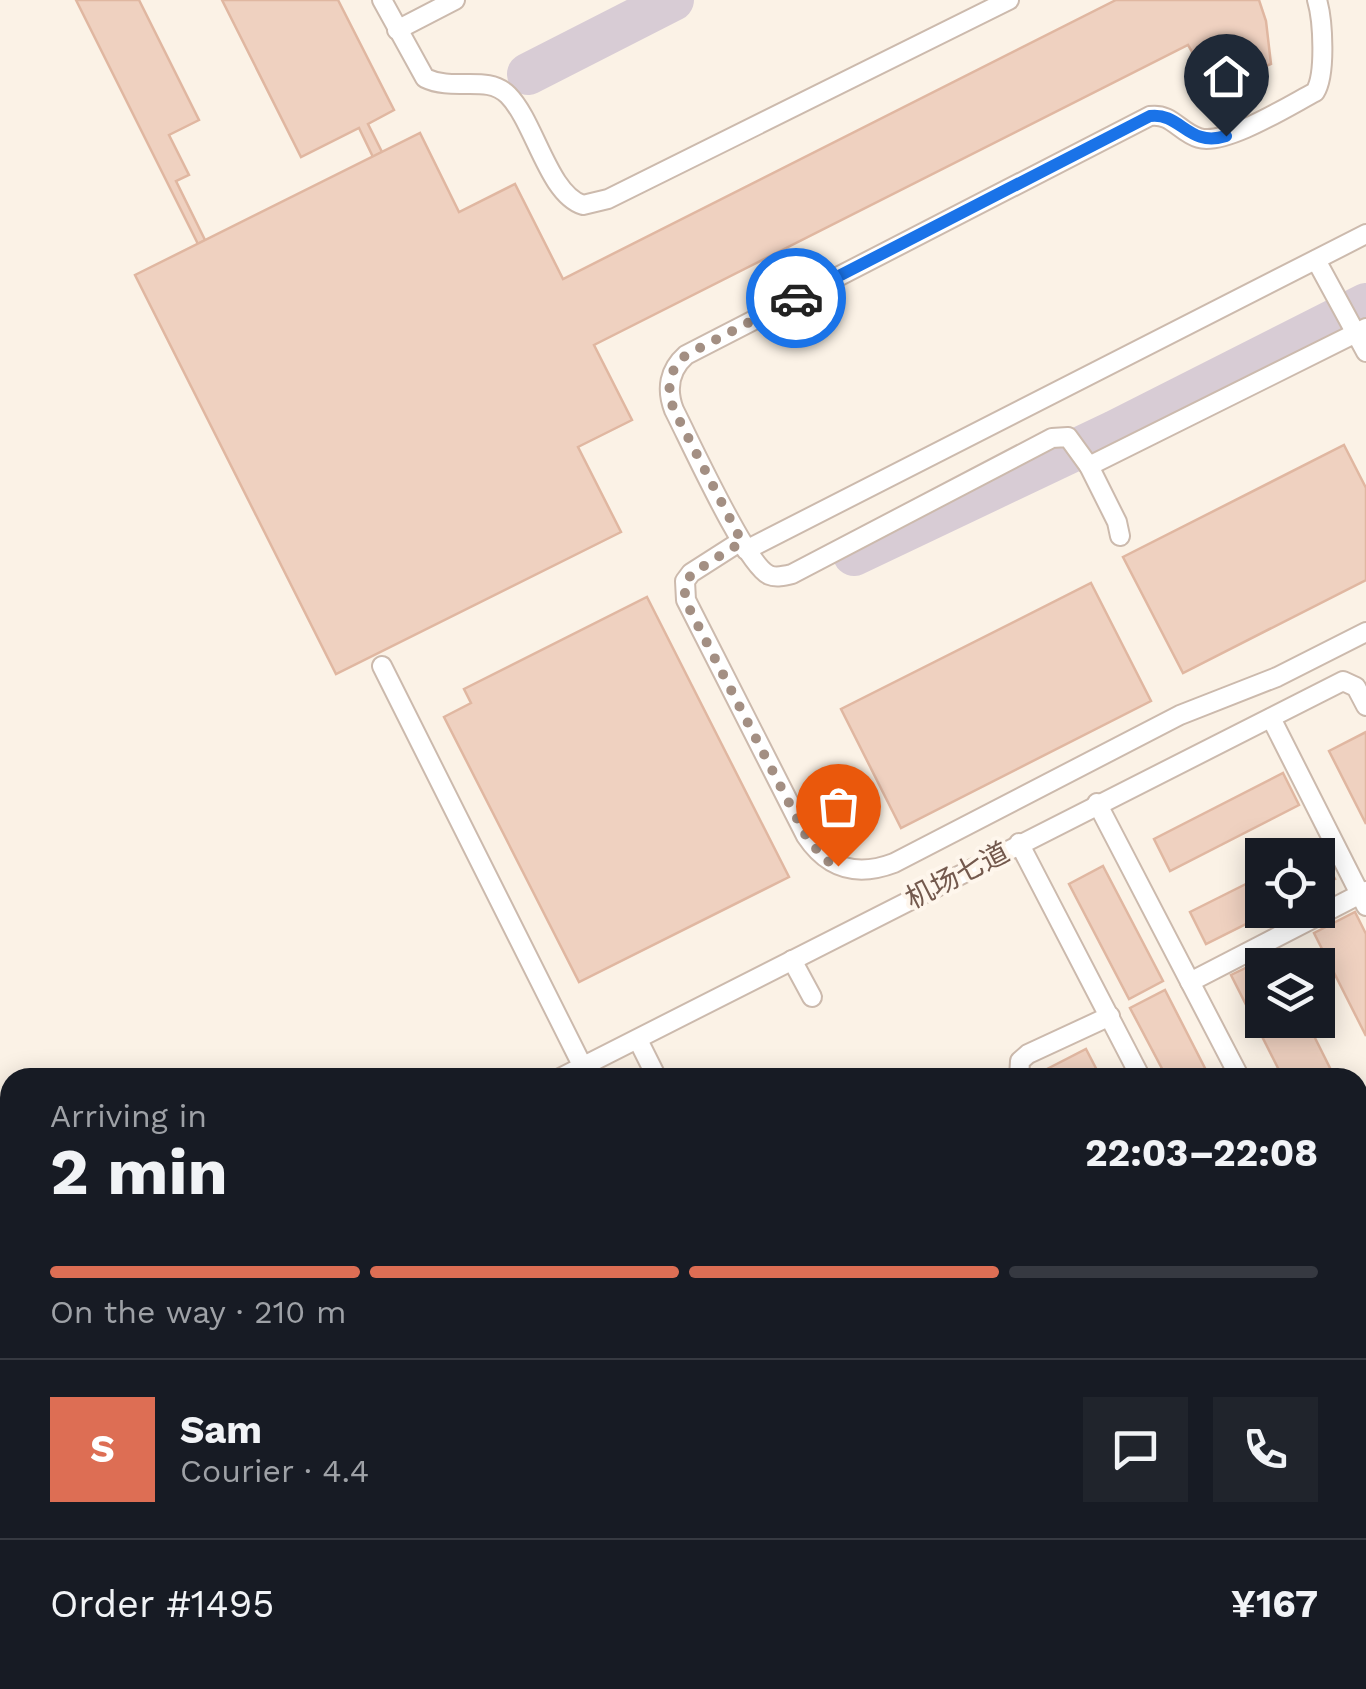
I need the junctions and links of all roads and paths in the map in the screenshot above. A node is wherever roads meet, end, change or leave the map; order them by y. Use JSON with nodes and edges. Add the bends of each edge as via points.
{"nodes":[{"id":1,"x":382,"y":0,"type":"edge"},
{"id":2,"x":455,"y":0,"type":"edge"},
{"id":3,"x":1009,"y":0,"type":"edge"},
{"id":4,"x":1317,"y":0,"type":"edge"},
{"id":5,"x":397,"y":30,"type":"junction"},
{"id":6,"x":1366,"y":234,"type":"edge"},
{"id":7,"x":1316,"y":260,"type":"junction"},
{"id":8,"x":1361,"y":331,"type":"edge"},
{"id":9,"x":1366,"y":352,"type":"edge"},
{"id":10,"x":1089,"y":466,"type":"junction"},
{"id":11,"x":1120,"y":536,"type":"dead end"},
{"id":12,"x":744,"y":546,"type":"junction"},
{"id":13,"x":1366,"y":632,"type":"edge"},
{"id":14,"x":382,"y":666,"type":"dead end"},
{"id":15,"x":1366,"y":706,"type":"edge"},
{"id":16,"x":1271,"y":718,"type":"junction"},
{"id":17,"x":1097,"y":804,"type":"junction"},
{"id":18,"x":1020,"y":843,"type":"junction"},
{"id":19,"x":1364,"y":897,"type":"edge"},
{"id":20,"x":792,"y":960,"type":"junction"},
{"id":21,"x":1190,"y":982,"type":"junction"},
{"id":22,"x":812,"y":998,"type":"dead end"},
{"id":23,"x":1110,"y":1016,"type":"junction"},
{"id":24,"x":638,"y":1040,"type":"junction"},
{"id":25,"x":583,"y":1067,"type":"joint"},
{"id":26,"x":651,"y":1068,"type":"edge"},
{"id":27,"x":1019,"y":1068,"type":"edge"},
{"id":28,"x":1137,"y":1068,"type":"edge"},
{"id":29,"x":1235,"y":1068,"type":"edge"}],
"edges":[{"from":1,"to":5,"type":"street"},
{"from":2,"to":5,"type":"street"},
{"from":3,"to":5,"type":"street","via":[[592,205],[565,194],[522,113],[502,90],[425,78]]},
{"from":4,"to":12,"type":"street","via":[[1321,82],[1315,92],[1217,139],[1198,138],[1166,116],[1150,116],[679,361],[670,378],[671,401]]},
{"from":6,"to":7,"type":"street"},
{"from":7,"to":8,"type":"street"},
{"from":7,"to":12,"type":"street"},
{"from":8,"to":9,"type":"street"},
{"from":8,"to":10,"type":"street"},
{"from":10,"to":11,"type":"street"},
{"from":10,"to":12,"type":"street","via":[[1068,437],[1052,438],[792,574],[767,575]]},
{"from":12,"to":13,"type":"street","via":[[691,574],[686,600],[806,836],[825,860],[852,870],[894,862],[1180,714],[1277,677]]},
{"from":14,"to":25,"type":"street"},
{"from":15,"to":16,"type":"street","name":"机场七道","via":[[1356,687],[1343,681]]},
{"from":16,"to":17,"type":"street","name":"机场七道"},
{"from":16,"to":19,"type":"street"},
{"from":17,"to":18,"type":"street","name":"机场七道"},
{"from":17,"to":21,"type":"street"},
{"from":18,"to":20,"type":"street","name":"机场七道"},
{"from":18,"to":23,"type":"street"},
{"from":19,"to":21,"type":"street"},
{"from":20,"to":22,"type":"street"},
{"from":20,"to":24,"type":"street","name":"机场七道"},
{"from":21,"to":29,"type":"street"},
{"from":23,"to":27,"type":"street","via":[[1028,1054]]},
{"from":23,"to":28,"type":"street"},
{"from":24,"to":25,"type":"street","name":"机场七道"},
{"from":24,"to":26,"type":"street"}]}
